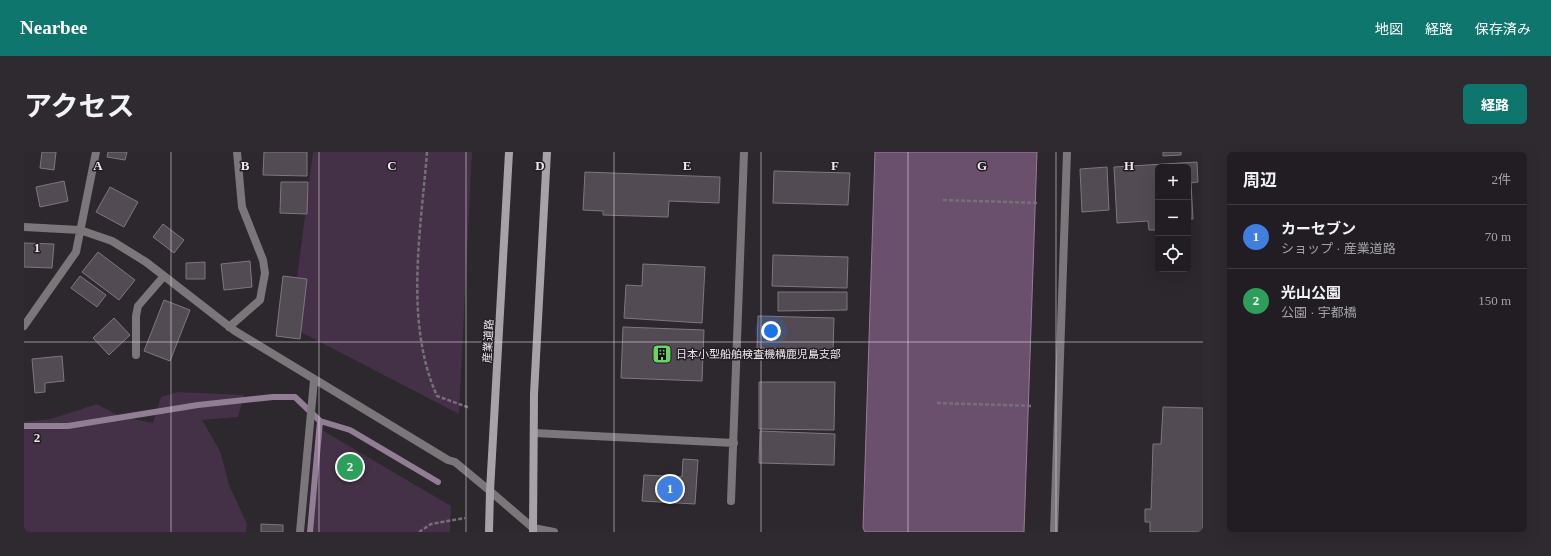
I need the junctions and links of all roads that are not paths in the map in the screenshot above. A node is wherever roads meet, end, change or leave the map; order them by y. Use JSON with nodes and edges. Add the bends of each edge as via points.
{"nodes":[{"id":1,"x":96,"y":152,"type":"edge"},
{"id":2,"x":237,"y":152,"type":"edge"},
{"id":3,"x":509,"y":152,"type":"edge"},
{"id":4,"x":547,"y":152,"type":"edge"},
{"id":5,"x":744,"y":152,"type":"edge"},
{"id":6,"x":1067,"y":152,"type":"edge"},
{"id":7,"x":24,"y":227,"type":"edge"},
{"id":8,"x":80,"y":230,"type":"junction"},
{"id":9,"x":164,"y":276,"type":"junction"},
{"id":10,"x":24,"y":326,"type":"edge"},
{"id":11,"x":230,"y":327,"type":"junction"},
{"id":12,"x":136,"y":355,"type":"dead end"},
{"id":13,"x":314,"y":380,"type":"junction"},
{"id":14,"x":534,"y":433,"type":"junction"},
{"id":15,"x":734,"y":443,"type":"junction"},
{"id":16,"x":490,"y":491,"type":"junction"},
{"id":17,"x":731,"y":501,"type":"dead end"},
{"id":18,"x":533,"y":530,"type":"edge"},
{"id":19,"x":300,"y":532,"type":"edge"},
{"id":20,"x":489,"y":532,"type":"edge"},
{"id":21,"x":554,"y":532,"type":"edge"},
{"id":22,"x":1054,"y":532,"type":"edge"}],
"edges":[{"from":1,"to":8,"type":"street"},
{"from":2,"to":11,"type":"street","via":[[242,207],[263,260],[265,273],[260,300]]},
{"from":3,"to":16,"type":"main road","name":"産業道路"},
{"from":4,"to":14,"type":"main road"},
{"from":5,"to":15,"type":"street"},
{"from":6,"to":22,"type":"street"},
{"from":7,"to":8,"type":"street"},
{"from":8,"to":9,"type":"street","via":[[112,241]]},
{"from":8,"to":10,"type":"street","via":[[76,252]]},
{"from":9,"to":11,"type":"street"},
{"from":9,"to":12,"type":"street","via":[[138,306]]},
{"from":11,"to":13,"type":"street"},
{"from":13,"to":16,"type":"street","via":[[455,462]]},
{"from":13,"to":19,"type":"street"},
{"from":14,"to":15,"type":"street"},
{"from":14,"to":18,"type":"main road"},
{"from":15,"to":17,"type":"street"},
{"from":16,"to":18,"type":"street"},
{"from":16,"to":20,"type":"main road","name":"産業道路"},
{"from":18,"to":21,"type":"street"}]}
